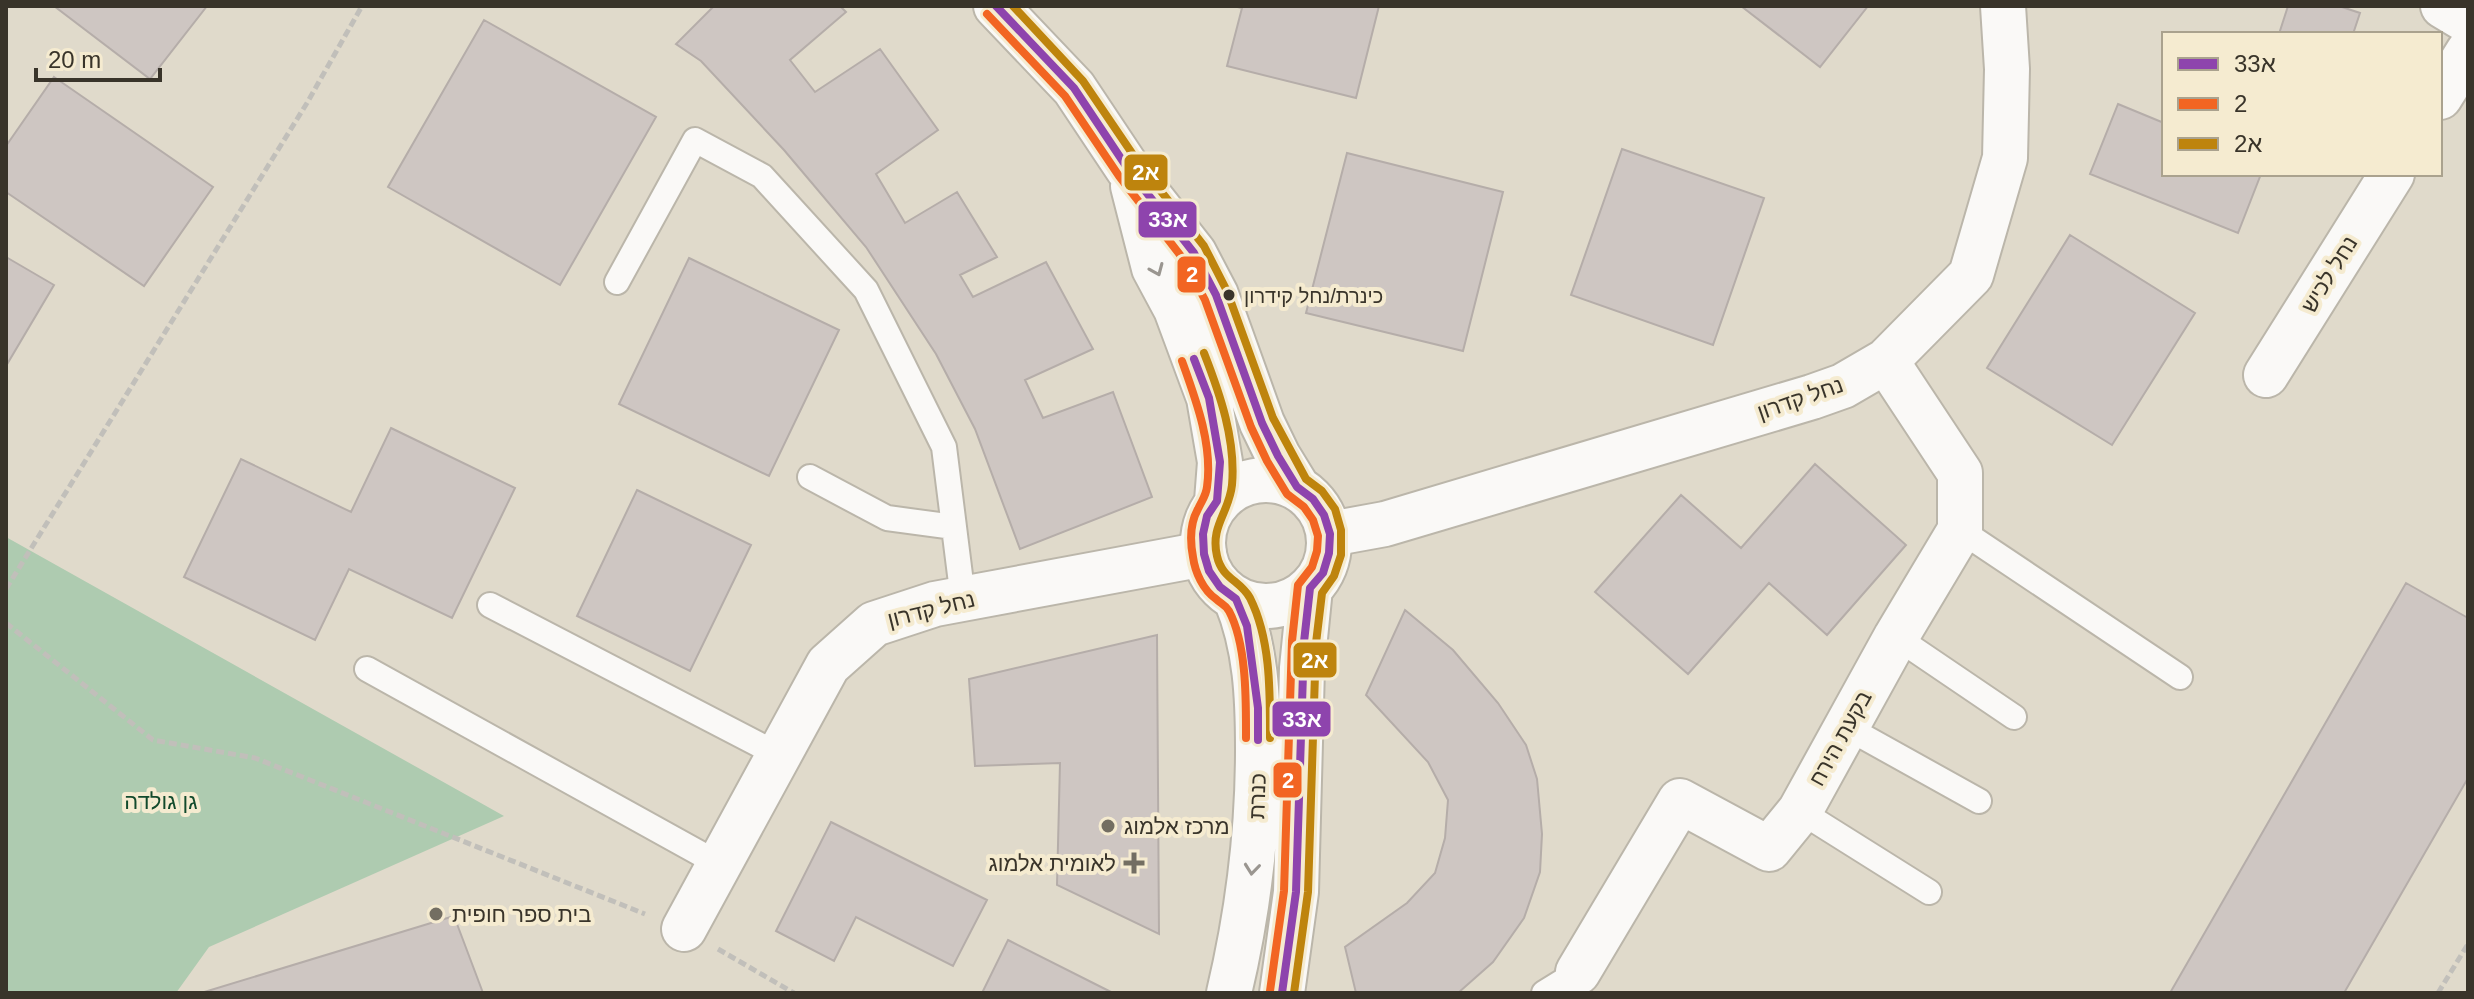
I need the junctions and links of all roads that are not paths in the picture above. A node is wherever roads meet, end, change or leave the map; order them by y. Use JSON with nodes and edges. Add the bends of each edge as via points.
{"nodes":[{"id":1,"x":996,"y":6,"type":"edge"},
{"id":2,"x":2003,"y":6,"type":"edge"},
{"id":3,"x":2443,"y":6,"type":"edge"},
{"id":4,"x":2468,"y":21,"type":"edge"},
{"id":5,"x":2468,"y":52,"type":"edge"},
{"id":6,"x":2442,"y":94,"type":"edge"},
{"id":7,"x":1128,"y":169,"type":"junction"},
{"id":8,"x":2391,"y":176,"type":"edge"},
{"id":9,"x":617,"y":282,"type":"dead end"},
{"id":10,"x":1886,"y":361,"type":"junction"},
{"id":11,"x":2266,"y":375,"type":"dead end"},
{"id":12,"x":810,"y":477,"type":"dead end"},
{"id":13,"x":1297,"y":487,"type":"junction"},
{"id":14,"x":1217,"y":501,"type":"junction"},
{"id":15,"x":954,"y":527,"type":"junction"},
{"id":16,"x":1960,"y":530,"type":"junction"},
{"id":17,"x":1330,"y":534,"type":"junction"},
{"id":18,"x":1204,"y":554,"type":"junction"},
{"id":19,"x":1310,"y":588,"type":"junction"},
{"id":20,"x":963,"y":599,"type":"junction"},
{"id":21,"x":1236,"y":599,"type":"junction"},
{"id":22,"x":490,"y":605,"type":"dead end"},
{"id":23,"x":1896,"y":637,"type":"junction"},
{"id":24,"x":367,"y":669,"type":"dead end"},
{"id":25,"x":2180,"y":677,"type":"dead end"},
{"id":26,"x":2014,"y":717,"type":"dead end"},
{"id":27,"x":1846,"y":727,"type":"junction"},
{"id":28,"x":779,"y":755,"type":"junction"},
{"id":29,"x":1979,"y":801,"type":"dead end"},
{"id":30,"x":1800,"y":811,"type":"junction"},
{"id":31,"x":719,"y":864,"type":"junction"},
{"id":32,"x":1929,"y":892,"type":"dead end"},
{"id":33,"x":684,"y":929,"type":"road end"},
{"id":34,"x":1561,"y":982,"type":"edge"},
{"id":35,"x":1229,"y":993,"type":"edge"},
{"id":36,"x":1282,"y":993,"type":"edge"}],
"edges":[{"from":1,"to":7,"type":"street","via":[[1074,88]]},
{"from":2,"to":10,"type":"street","name":"נחל קדרון","via":[[2005,158],[1971,275]]},
{"from":3,"to":4,"type":"street"},
{"from":5,"to":6,"type":"street"},
{"from":7,"to":13,"type":"street","via":[[1194,253],[1216,295],[1262,423]]},
{"from":7,"to":14,"type":"street","one_way":true,"via":[[1154,268],[1176,309],[1209,398],[1220,462]]},
{"from":8,"to":11,"type":"street","name":"נחל לכיש"},
{"from":9,"to":15,"type":"lane","via":[[695,140],[762,176],[866,290],[944,447]]},
{"from":10,"to":16,"type":"street","via":[[1960,473]]},
{"from":10,"to":17,"type":"street","name":"נחל קדרון","via":[[1812,397],[1385,524]]},
{"from":12,"to":15,"type":"lane","via":[[887,518]]},
{"from":13,"to":14,"type":"street","via":[[1276,479],[1255,480]]},
{"from":13,"to":17,"type":"street","via":[[1313,499]]},
{"from":14,"to":18,"type":"street","via":[[1207,516]]},
{"from":15,"to":20,"type":"lane"},
{"from":16,"to":23,"type":"street","name":"בקעת הירח"},
{"from":16,"to":25,"type":"lane"},
{"from":17,"to":19,"type":"street","via":[[1323,573]]},
{"from":18,"to":20,"type":"street","name":"נחל קדרון"},
{"from":18,"to":21,"type":"street","via":[[1220,587]]},
{"from":19,"to":21,"type":"street","via":[[1275,605]]},
{"from":19,"to":36,"type":"street","name":"כנרת","via":[[1302,668],[1296,892]]},
{"from":20,"to":28,"type":"street","name":"נחל קדרון","via":[[874,624],[828,665]]},
{"from":21,"to":35,"type":"street","name":"כנרת","one_way":true,"via":[[1252,652],[1258,778],[1247,909]]},
{"from":22,"to":28,"type":"lane"},
{"from":23,"to":26,"type":"lane"},
{"from":23,"to":27,"type":"street","name":"בקעת הירח"},
{"from":24,"to":31,"type":"lane"},
{"from":27,"to":29,"type":"lane"},
{"from":27,"to":30,"type":"street","name":"בקעת הירח"},
{"from":28,"to":31,"type":"street","name":"נחל קדרון"},
{"from":30,"to":32,"type":"lane"},
{"from":30,"to":34,"type":"street","name":"בקעת הירח","via":[[1769,849],[1680,801]]},
{"from":31,"to":33,"type":"street","name":"נחל קדרון"}]}
